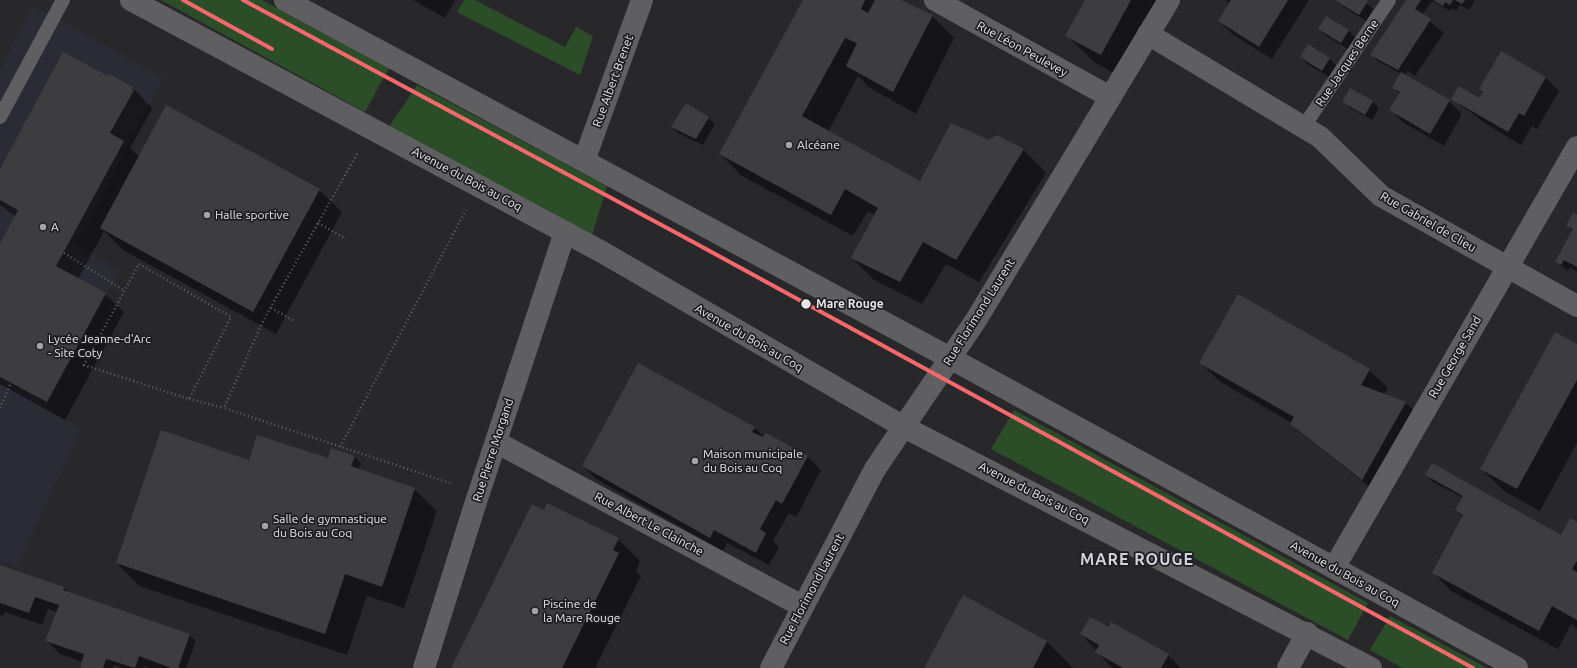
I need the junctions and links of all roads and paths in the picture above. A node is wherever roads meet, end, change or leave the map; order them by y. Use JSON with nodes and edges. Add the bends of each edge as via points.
{"nodes":[{"id":1,"x":63,"y":0,"type":"edge"},
{"id":2,"x":131,"y":0,"type":"edge"},
{"id":3,"x":285,"y":0,"type":"edge"},
{"id":4,"x":642,"y":0,"type":"edge"},
{"id":5,"x":935,"y":0,"type":"edge"},
{"id":6,"x":1169,"y":0,"type":"edge"},
{"id":7,"x":1389,"y":0,"type":"edge"},
{"id":8,"x":1148,"y":34,"type":"junction"},
{"id":9,"x":1110,"y":97,"type":"junction"},
{"id":10,"x":0,"y":117,"type":"edge"},
{"id":11,"x":1304,"y":126,"type":"junction"},
{"id":12,"x":1577,"y":147,"type":"edge"},
{"id":13,"x":360,"y":150,"type":"dead end"},
{"id":14,"x":584,"y":161,"type":"junction"},
{"id":15,"x":467,"y":208,"type":"dead end"},
{"id":16,"x":318,"y":223,"type":"junction"},
{"id":17,"x":565,"y":232,"type":"junction"},
{"id":18,"x":346,"y":239,"type":"dead end"},
{"id":19,"x":64,"y":253,"type":"dead end"},
{"id":20,"x":1507,"y":266,"type":"junction"},
{"id":21,"x":125,"y":291,"type":"junction"},
{"id":22,"x":1577,"y":306,"type":"edge"},
{"id":23,"x":271,"y":308,"type":"junction"},
{"id":24,"x":294,"y":321,"type":"dead end"},
{"id":25,"x":950,"y":358,"type":"junction"},
{"id":26,"x":11,"y":383,"type":"dead end"},
{"id":27,"x":189,"y":399,"type":"junction"},
{"id":28,"x":0,"y":408,"type":"edge"},
{"id":29,"x":224,"y":408,"type":"junction"},
{"id":30,"x":904,"y":427,"type":"junction"},
{"id":31,"x":496,"y":442,"type":"junction"},
{"id":32,"x":340,"y":447,"type":"junction"},
{"id":33,"x":479,"y":492,"type":"junction"},
{"id":34,"x":1334,"y":568,"type":"junction"},
{"id":35,"x":802,"y":606,"type":"junction"},
{"id":36,"x":1307,"y":633,"type":"junction"},
{"id":37,"x":424,"y":668,"type":"edge"},
{"id":38,"x":771,"y":668,"type":"edge"},
{"id":39,"x":1288,"y":668,"type":"edge"},
{"id":40,"x":1372,"y":668,"type":"edge"},
{"id":41,"x":1518,"y":668,"type":"edge"}],
"edges":[{"from":1,"to":10,"type":"lane"},
{"from":2,"to":17,"type":"street","name":"Avenue du Bois au Coq"},
{"from":3,"to":14,"type":"street","name":"Avenue du Bois au Coq"},
{"from":4,"to":14,"type":"street","name":"Rue Albert Brenet"},
{"from":5,"to":9,"type":"street","name":"Rue Léon Peulevey"},
{"from":6,"to":8,"type":"street","name":"Rue Florimond Laurent"},
{"from":7,"to":11,"type":"lane","name":"Rue Jacques Berne"},
{"from":8,"to":9,"type":"street","name":"Rue Florimond Laurent"},
{"from":8,"to":11,"type":"street","name":"Rue Gabriel de Clieu"},
{"from":9,"to":25,"type":"street","name":"Rue Florimond Laurent","via":[[980,314]]},
{"from":11,"to":20,"type":"street","name":"Rue Gabriel de Clieu","via":[[1320,137],[1381,196]]},
{"from":12,"to":20,"type":"street","name":"Rue George Sand"},
{"from":13,"to":16,"type":"path"},
{"from":14,"to":25,"type":"street","name":"Avenue du Bois au Coq"},
{"from":15,"to":32,"type":"path"},
{"from":16,"to":18,"type":"path"},
{"from":16,"to":23,"type":"path"},
{"from":17,"to":30,"type":"street","name":"Avenue du Bois au Coq"},
{"from":17,"to":31,"type":"street","name":"Rue Pierre Morgand"},
{"from":19,"to":21,"type":"path"},
{"from":20,"to":22,"type":"street","name":"Rue Gabriel de Clieu"},
{"from":20,"to":34,"type":"street","name":"Rue George Sand"},
{"from":21,"to":27,"type":"path","via":[[84,365]]},
{"from":21,"to":27,"type":"path","via":[[139,264],[231,317]]},
{"from":23,"to":24,"type":"path"},
{"from":23,"to":29,"type":"path"},
{"from":25,"to":30,"type":"street","name":"Rue Florimond Laurent"},
{"from":25,"to":34,"type":"street","name":"Avenue du Bois au Coq"},
{"from":26,"to":28,"type":"path"},
{"from":27,"to":29,"type":"path"},
{"from":29,"to":32,"type":"path"},
{"from":30,"to":35,"type":"street","name":"Rue Florimond Laurent","via":[[876,469]]},
{"from":30,"to":36,"type":"street","name":"Avenue du Bois au Coq"},
{"from":31,"to":33,"type":"street","name":"Rue Pierre Morgand"},
{"from":31,"to":35,"type":"street","name":"Rue Albert Le Clainche"},
{"from":32,"to":33,"type":"path"},
{"from":33,"to":37,"type":"street","name":"Rue Pierre Morgand"},
{"from":34,"to":41,"type":"street","name":"Avenue du Bois au Coq"},
{"from":35,"to":38,"type":"street","name":"Rue Florimond Laurent"},
{"from":36,"to":39,"type":"street"},
{"from":36,"to":40,"type":"street","name":"Avenue du Bois au Coq"}]}
